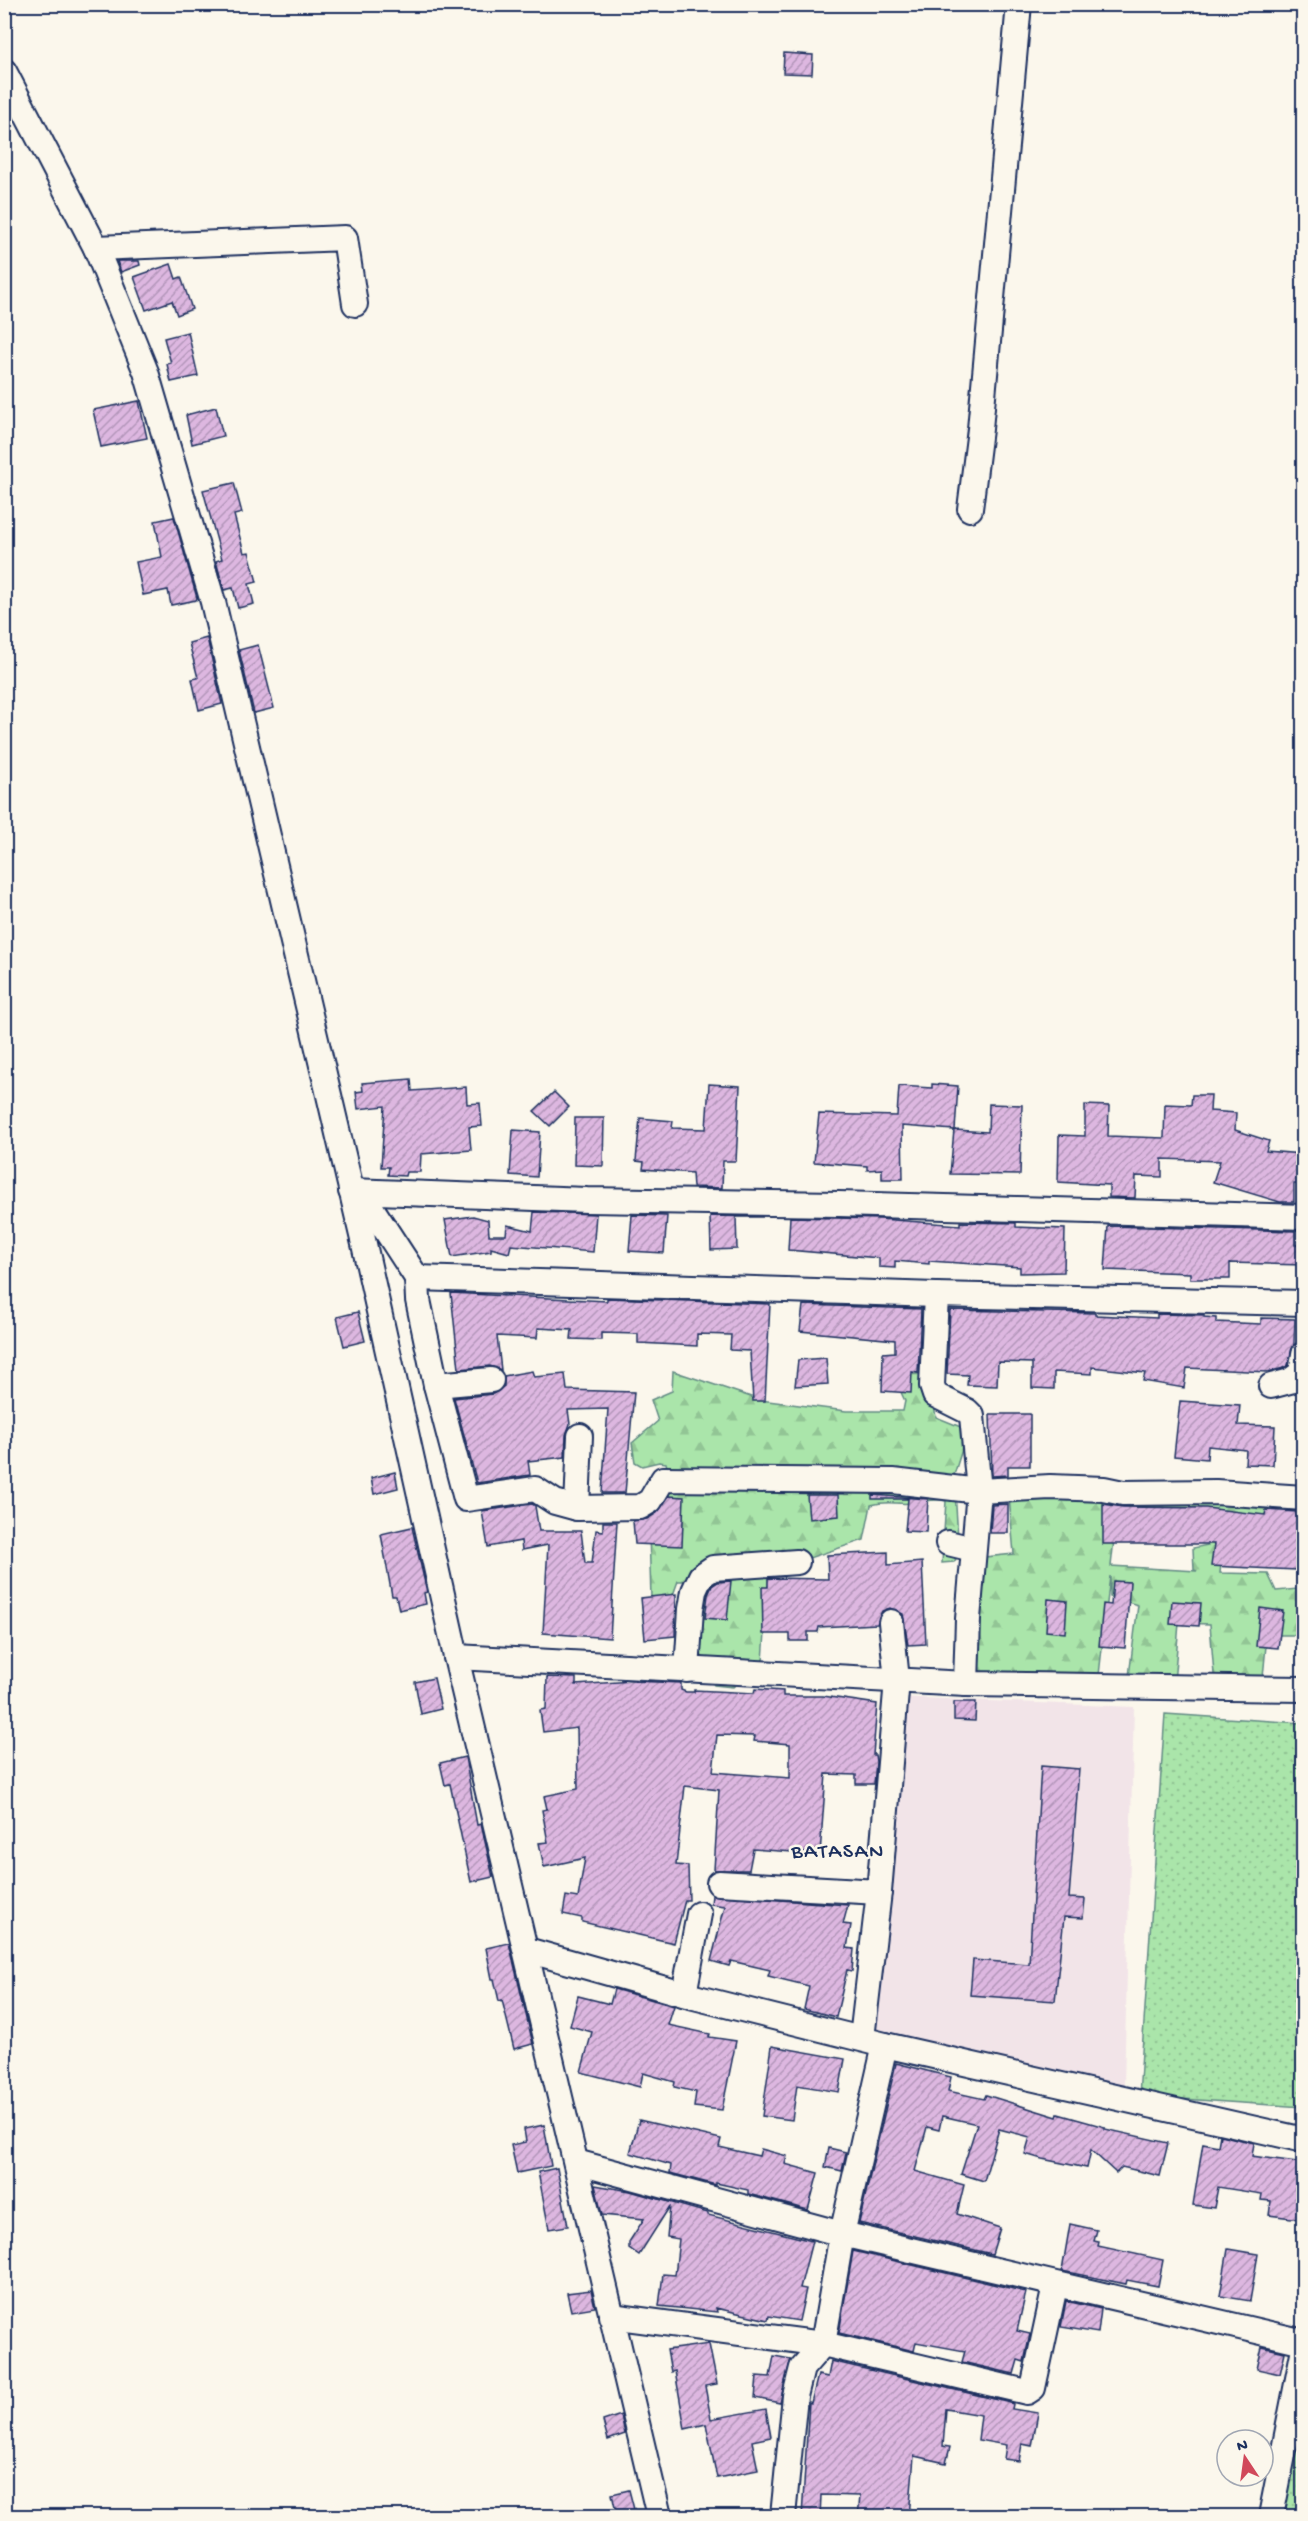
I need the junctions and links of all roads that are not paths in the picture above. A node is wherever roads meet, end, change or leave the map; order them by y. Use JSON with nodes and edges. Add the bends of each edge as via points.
{"nodes":[{"id":1,"x":1019,"y":4,"type":"edge"},
{"id":2,"x":4,"y":71,"type":"edge"},
{"id":3,"x":96,"y":248,"type":"junction"},
{"id":4,"x":355,"y":304,"type":"dead end"},
{"id":5,"x":970,"y":509,"type":"dead end"},
{"id":6,"x":356,"y":1191,"type":"junction"},
{"id":7,"x":1304,"y":1217,"type":"edge"},
{"id":8,"x":417,"y":1278,"type":"junction"},
{"id":9,"x":936,"y":1295,"type":"junction"},
{"id":10,"x":1304,"y":1303,"type":"edge"},
{"id":11,"x":1304,"y":1354,"type":"edge"},
{"id":12,"x":491,"y":1380,"type":"dead end"},
{"id":13,"x":436,"y":1385,"type":"junction"},
{"id":14,"x":1271,"y":1386,"type":"dead end"},
{"id":15,"x":580,"y":1436,"type":"dead end"},
{"id":16,"x":979,"y":1491,"type":"junction"},
{"id":17,"x":1304,"y":1498,"type":"edge"},
{"id":18,"x":577,"y":1508,"type":"junction"},
{"id":19,"x":948,"y":1543,"type":"dead end"},
{"id":20,"x":973,"y":1549,"type":"junction"},
{"id":21,"x":797,"y":1562,"type":"dead end"},
{"id":22,"x":891,"y":1622,"type":"dead end"},
{"id":23,"x":456,"y":1658,"type":"junction"},
{"id":24,"x":687,"y":1670,"type":"junction"},
{"id":25,"x":897,"y":1680,"type":"junction"},
{"id":26,"x":966,"y":1684,"type":"junction"},
{"id":27,"x":1304,"y":1689,"type":"edge"},
{"id":28,"x":719,"y":1883,"type":"dead end"},
{"id":29,"x":879,"y":1892,"type":"junction"},
{"id":30,"x":699,"y":1914,"type":"dead end"},
{"id":31,"x":527,"y":1950,"type":"junction"},
{"id":32,"x":684,"y":1994,"type":"junction"},
{"id":33,"x":874,"y":2042,"type":"junction"},
{"id":34,"x":1304,"y":2140,"type":"edge"},
{"id":35,"x":576,"y":2162,"type":"junction"},
{"id":36,"x":842,"y":2234,"type":"junction"},
{"id":37,"x":1055,"y":2286,"type":"junction"},
{"id":38,"x":611,"y":2316,"type":"junction"},
{"id":39,"x":1304,"y":2342,"type":"edge"},
{"id":40,"x":823,"y":2344,"type":"junction"},
{"id":41,"x":1304,"y":2348,"type":"edge"},
{"id":42,"x":659,"y":2517,"type":"edge"},
{"id":43,"x":783,"y":2517,"type":"edge"},
{"id":44,"x":1271,"y":2517,"type":"edge"}],
"edges":[{"from":1,"to":5,"type":"street"},
{"from":2,"to":3,"type":"street"},
{"from":3,"to":4,"type":"street","via":[[345,238]]},
{"from":3,"to":6,"type":"street","via":[[146,372],[213,602]]},
{"from":6,"to":7,"type":"street"},
{"from":6,"to":8,"type":"street"},
{"from":6,"to":23,"type":"street"},
{"from":8,"to":9,"type":"street"},
{"from":8,"to":13,"type":"street"},
{"from":9,"to":10,"type":"street"},
{"from":9,"to":16,"type":"street","via":[[932,1386],[935,1395],[972,1416]]},
{"from":11,"to":14,"type":"street","via":[[1301,1373]]},
{"from":12,"to":13,"type":"street"},
{"from":13,"to":18,"type":"street","via":[[466,1499],[535,1489],[555,1502]]},
{"from":15,"to":18,"type":"street"},
{"from":16,"to":17,"type":"street","via":[[1050,1487]]},
{"from":16,"to":18,"type":"street","via":[[893,1481],[663,1479],[650,1501],[640,1507]]},
{"from":16,"to":20,"type":"street"},
{"from":19,"to":20,"type":"street"},
{"from":20,"to":26,"type":"street"},
{"from":21,"to":24,"type":"street","via":[[713,1568],[701,1576],[691,1609]]},
{"from":22,"to":25,"type":"street"},
{"from":23,"to":24,"type":"street"},
{"from":23,"to":31,"type":"street"},
{"from":24,"to":25,"type":"street"},
{"from":25,"to":26,"type":"street"},
{"from":25,"to":29,"type":"street"},
{"from":26,"to":27,"type":"street"},
{"from":28,"to":29,"type":"street"},
{"from":29,"to":33,"type":"street"},
{"from":30,"to":32,"type":"street"},
{"from":31,"to":32,"type":"street"},
{"from":31,"to":35,"type":"street"},
{"from":32,"to":33,"type":"street"},
{"from":33,"to":34,"type":"street"},
{"from":33,"to":36,"type":"street"},
{"from":35,"to":36,"type":"street"},
{"from":35,"to":38,"type":"street"},
{"from":36,"to":37,"type":"street"},
{"from":36,"to":40,"type":"street"},
{"from":37,"to":39,"type":"street"},
{"from":37,"to":40,"type":"street","via":[[1033,2388],[1027,2392]]},
{"from":38,"to":40,"type":"street"},
{"from":38,"to":42,"type":"street"},
{"from":40,"to":43,"type":"street","via":[[802,2368],[795,2396]]},
{"from":41,"to":44,"type":"street"}]}
